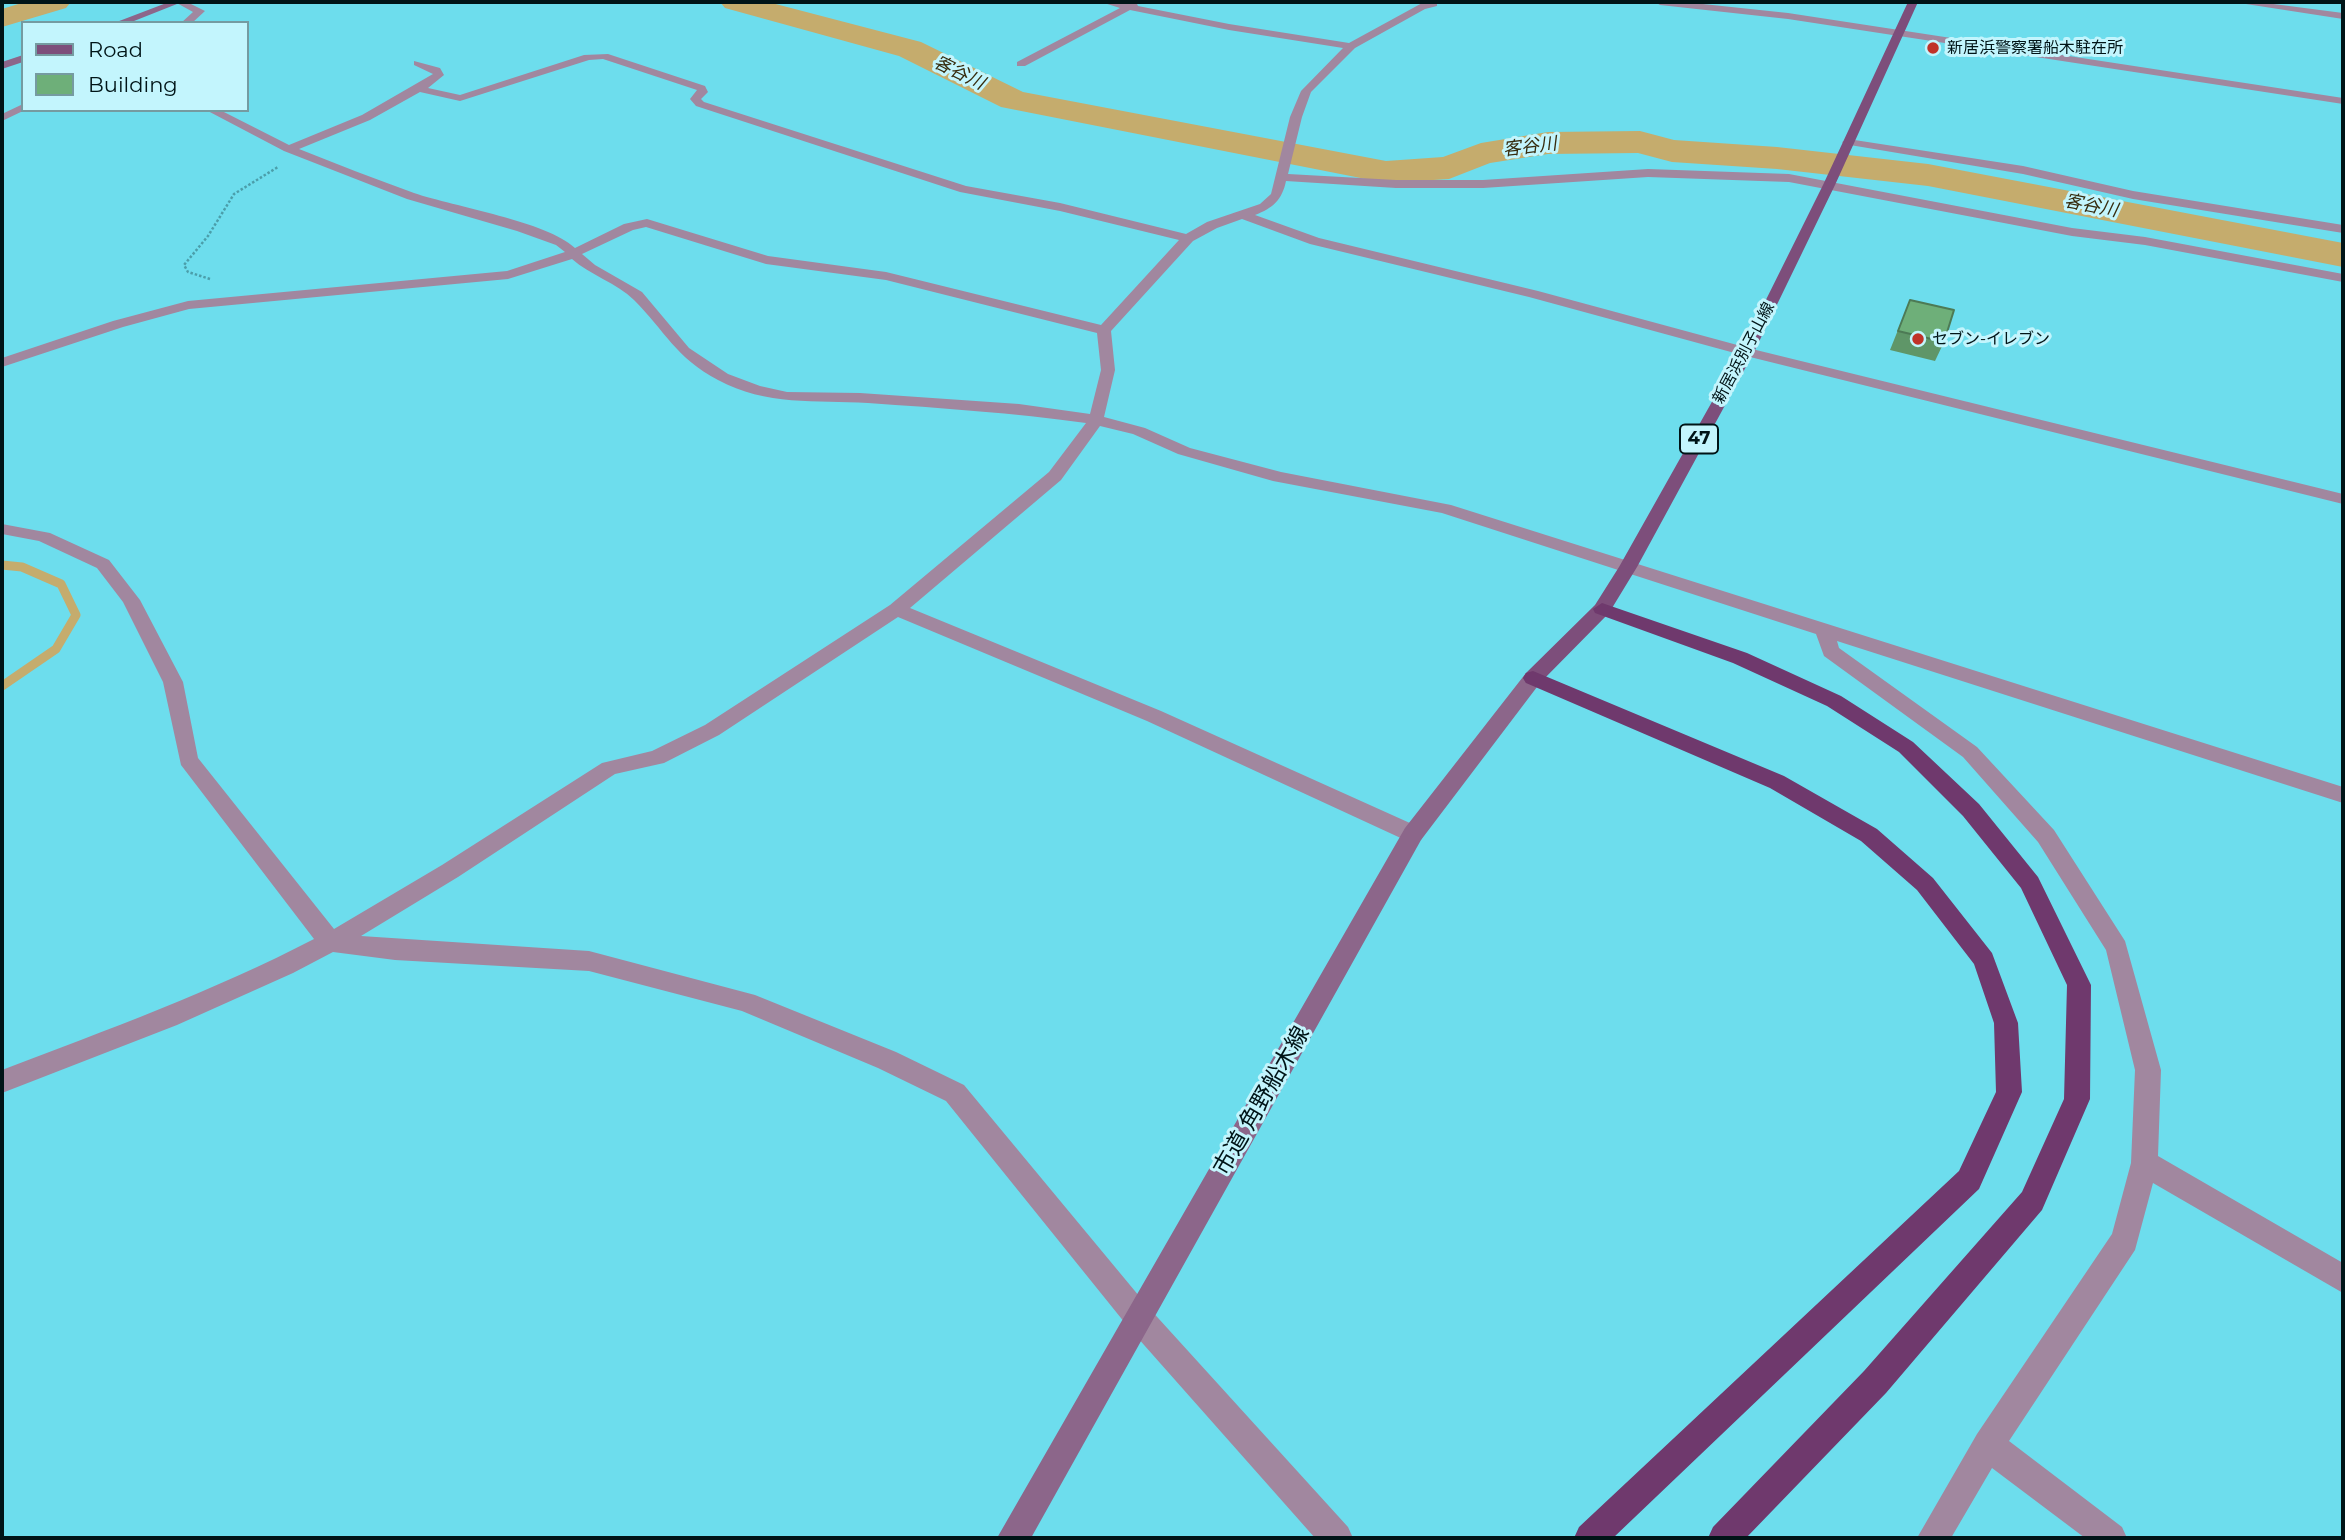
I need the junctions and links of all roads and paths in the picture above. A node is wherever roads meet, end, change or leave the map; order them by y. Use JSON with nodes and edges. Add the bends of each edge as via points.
{"nodes":[{"id":1,"x":178,"y":2,"type":"edge"},
{"id":2,"x":1106,"y":2,"type":"edge"},
{"id":3,"x":1139,"y":2,"type":"edge"},
{"id":4,"x":1429,"y":2,"type":"edge"},
{"id":5,"x":1660,"y":2,"type":"edge"},
{"id":6,"x":1913,"y":2,"type":"edge"},
{"id":7,"x":2238,"y":2,"type":"edge"},
{"id":8,"x":1128,"y":7,"type":"junction"},
{"id":9,"x":2343,"y":16,"type":"edge"},
{"id":10,"x":125,"y":21,"type":"edge"},
{"id":11,"x":188,"y":21,"type":"edge"},
{"id":12,"x":1899,"y":34,"type":"junction"},
{"id":13,"x":1352,"y":46,"type":"junction"},
{"id":14,"x":21,"y":59,"type":"edge"},
{"id":15,"x":418,"y":63,"type":"dead end"},
{"id":16,"x":1021,"y":64,"type":"dead end"},
{"id":17,"x":2,"y":66,"type":"edge"},
{"id":18,"x":420,"y":89,"type":"junction"},
{"id":19,"x":2343,"y":101,"type":"edge"},
{"id":20,"x":21,"y":108,"type":"edge"},
{"id":21,"x":215,"y":112,"type":"edge"},
{"id":22,"x":2,"y":118,"type":"edge"},
{"id":23,"x":1847,"y":144,"type":"junction"},
{"id":24,"x":294,"y":151,"type":"junction"},
{"id":25,"x":1282,"y":176,"type":"junction"},
{"id":26,"x":1831,"y":181,"type":"junction"},
{"id":27,"x":1244,"y":215,"type":"junction"},
{"id":28,"x":2343,"y":229,"type":"edge"},
{"id":29,"x":1188,"y":238,"type":"junction"},
{"id":30,"x":573,"y":254,"type":"junction"},
{"id":31,"x":2343,"y":278,"type":"edge"},
{"id":32,"x":218,"y":302,"type":"junction"},
{"id":33,"x":1104,"y":330,"type":"junction"},
{"id":34,"x":1747,"y":352,"type":"junction"},
{"id":35,"x":2,"y":363,"type":"edge"},
{"id":36,"x":1096,"y":420,"type":"junction"},
{"id":37,"x":2343,"y":499,"type":"edge"},
{"id":38,"x":2,"y":529,"type":"edge"},
{"id":39,"x":1628,"y":566,"type":"junction"},
{"id":40,"x":897,"y":609,"type":"junction"},
{"id":41,"x":1602,"y":609,"type":"junction"},
{"id":42,"x":1824,"y":630,"type":"junction"},
{"id":43,"x":1533,"y":678,"type":"junction"},
{"id":44,"x":2343,"y":794,"type":"edge"},
{"id":45,"x":1413,"y":834,"type":"junction"},
{"id":46,"x":331,"y":942,"type":"junction"},
{"id":47,"x":2,"y":1082,"type":"edge"},
{"id":48,"x":2144,"y":1163,"type":"junction"},
{"id":49,"x":2343,"y":1279,"type":"edge"},
{"id":50,"x":1139,"y":1318,"type":"junction"},
{"id":51,"x":1988,"y":1445,"type":"junction"},
{"id":52,"x":1013,"y":1538,"type":"edge"},
{"id":53,"x":1336,"y":1538,"type":"edge"},
{"id":54,"x":1590,"y":1538,"type":"edge"},
{"id":55,"x":1724,"y":1538,"type":"edge"},
{"id":56,"x":1933,"y":1538,"type":"edge"},
{"id":57,"x":2111,"y":1538,"type":"edge"}],
"edges":[{"from":1,"to":10,"type":"street"},
{"from":1,"to":11,"type":"street","via":[[200,11]]},
{"from":2,"to":8,"type":"street"},
{"from":3,"to":8,"type":"street"},
{"from":4,"to":13,"type":"street","via":[[1434,4]]},
{"from":5,"to":12,"type":"street","via":[[1736,8]]},
{"from":6,"to":12,"type":"main road","name":"新居浜別子山線","number":"47"},
{"from":7,"to":9,"type":"street"},
{"from":8,"to":13,"type":"street"},
{"from":8,"to":16,"type":"street"},
{"from":12,"to":19,"type":"street"},
{"from":12,"to":23,"type":"main road","name":"新居浜別子山線","number":"47"},
{"from":13,"to":25,"type":"street","via":[[1306,91]]},
{"from":14,"to":17,"type":"street"},
{"from":15,"to":18,"type":"street","via":[[439,75]]},
{"from":18,"to":24,"type":"street"},
{"from":18,"to":29,"type":"street","via":[[460,98],[588,57],[604,57],[701,89],[704,92],[695,99],[700,104],[964,189]]},
{"from":20,"to":22,"type":"street"},
{"from":21,"to":24,"type":"street"},
{"from":23,"to":26,"type":"main road","name":"新居浜別子山線","number":"47"},
{"from":23,"to":28,"type":"street","via":[[2023,170],[2133,195]]},
{"from":24,"to":30,"type":"street","via":[[411,196],[561,242]]},
{"from":24,"to":32,"type":"path","via":[[234,194],[184,265],[188,272],[223,283]]},
{"from":25,"to":26,"type":"street","via":[[1395,184],[1648,173]]},
{"from":25,"to":27,"type":"street","via":[[1277,195],[1264,207]]},
{"from":26,"to":31,"type":"street","via":[[2072,232]]},
{"from":26,"to":34,"type":"main road","name":"新居浜別子山線","number":"47"},
{"from":27,"to":29,"type":"street"},
{"from":27,"to":34,"type":"street","via":[[1315,240]]},
{"from":29,"to":33,"type":"street"},
{"from":30,"to":32,"type":"street","via":[[508,275]]},
{"from":30,"to":33,"type":"street","via":[[629,226],[647,223],[766,260],[886,276]]},
{"from":30,"to":36,"type":"street","via":[[636,295],[684,351],[723,377],[755,390],[788,397],[1019,409]]},
{"from":32,"to":35,"type":"street","via":[[188,305],[118,324]]},
{"from":33,"to":36,"type":"street","via":[[1108,370]]},
{"from":34,"to":37,"type":"street"},
{"from":34,"to":39,"type":"main road","name":"新居浜別子山線","number":"47"},
{"from":36,"to":39,"type":"street","via":[[1139,431],[1184,451],[1279,477],[1445,509]]},
{"from":36,"to":40,"type":"street","via":[[1055,476]]},
{"from":38,"to":46,"type":"street","via":[[44,537],[103,564],[131,600],[173,682],[188,760]]},
{"from":39,"to":41,"type":"main road","name":"新居浜別子山線","number":"47"},
{"from":39,"to":42,"type":"street"},
{"from":40,"to":45,"type":"street","via":[[1154,716]]},
{"from":40,"to":46,"type":"street","via":[[712,730],[657,758],[609,768]]},
{"from":41,"to":43,"type":"main road","name":"新居浜別子山線","number":"47"},
{"from":41,"to":55,"type":"highway","via":[[1740,658],[1834,701],[1906,747],[1971,810],[2030,883],[2079,985],[2077,1099],[2032,1201],[1875,1382]]},
{"from":42,"to":44,"type":"street"},
{"from":42,"to":48,"type":"street","via":[[1831,651],[1969,752],[2046,836],[2117,948],[2148,1070]]},
{"from":43,"to":45,"type":"street","name":"市道 角野船木線"},
{"from":43,"to":54,"type":"highway","via":[[1777,782],[1869,835],[1925,884],[1984,960],[2006,1023],[2009,1092],[1969,1180]]},
{"from":45,"to":50,"type":"street","name":"市道 角野船木線"},
{"from":46,"to":47,"type":"street","via":[[168,1017]]},
{"from":46,"to":50,"type":"street","via":[[589,961],[746,1002],[887,1060],[955,1093]]},
{"from":48,"to":49,"type":"street"},
{"from":48,"to":51,"type":"street","via":[[2125,1240]]},
{"from":50,"to":52,"type":"street","name":"市道 角野船木線"},
{"from":50,"to":53,"type":"street"},
{"from":51,"to":56,"type":"street"},
{"from":51,"to":57,"type":"street"}]}
